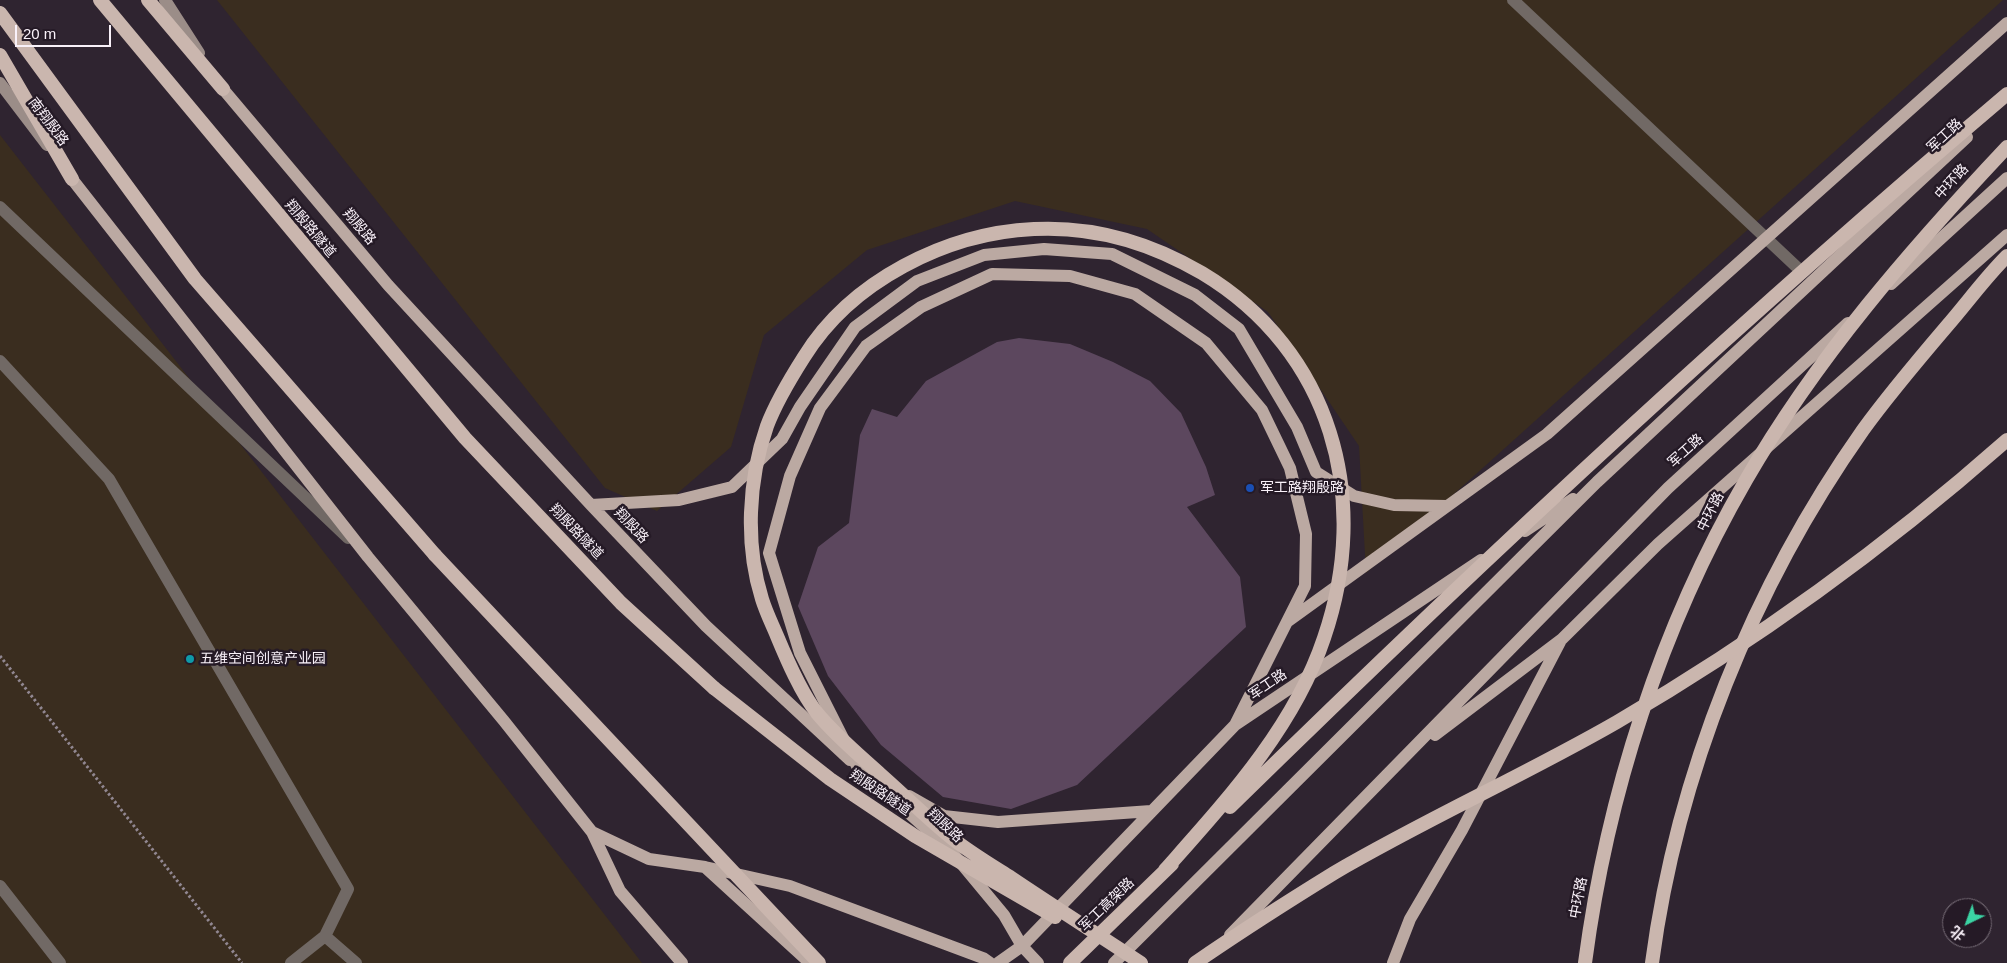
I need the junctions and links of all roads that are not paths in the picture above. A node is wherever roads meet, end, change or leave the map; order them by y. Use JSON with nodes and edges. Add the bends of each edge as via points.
{"nodes":[{"id":1,"x":100,"y":0,"type":"edge"},
{"id":2,"x":148,"y":0,"type":"edge"},
{"id":3,"x":165,"y":0,"type":"edge"},
{"id":4,"x":1513,"y":0,"type":"edge"},
{"id":5,"x":0,"y":13,"type":"edge"},
{"id":6,"x":2007,"y":23,"type":"edge"},
{"id":7,"x":0,"y":55,"type":"edge"},
{"id":8,"x":0,"y":83,"type":"edge"},
{"id":9,"x":223,"y":89,"type":"junction"},
{"id":10,"x":2007,"y":94,"type":"edge"},
{"id":11,"x":2007,"y":99,"type":"edge"},
{"id":12,"x":2007,"y":147,"type":"edge"},
{"id":13,"x":2007,"y":178,"type":"edge"},
{"id":14,"x":72,"y":179,"type":"junction"},
{"id":15,"x":0,"y":207,"type":"edge"},
{"id":16,"x":2007,"y":235,"type":"edge"},
{"id":17,"x":1766,"y":238,"type":"junction"},
{"id":18,"x":2007,"y":256,"type":"edge"},
{"id":19,"x":1802,"y":272,"type":"junction"},
{"id":20,"x":0,"y":361,"type":"edge"},
{"id":21,"x":2007,"y":440,"type":"edge"},
{"id":22,"x":1596,"y":482,"type":"junction"},
{"id":23,"x":591,"y":505,"type":"junction"},
{"id":24,"x":1447,"y":506,"type":"junction"},
{"id":25,"x":368,"y":557,"type":"junction"},
{"id":26,"x":1284,"y":625,"type":"junction"},
{"id":27,"x":1562,"y":639,"type":"junction"},
{"id":28,"x":1235,"y":725,"type":"junction"},
{"id":29,"x":1401,"y":761,"type":"junction"},
{"id":30,"x":857,"y":766,"type":"junction"},
{"id":31,"x":1151,"y":811,"type":"junction"},
{"id":32,"x":592,"y":832,"type":"junction"},
{"id":33,"x":705,"y":866,"type":"junction"},
{"id":34,"x":1165,"y":870,"type":"junction"},
{"id":35,"x":0,"y":886,"type":"edge"},
{"id":36,"x":325,"y":936,"type":"junction"},
{"id":37,"x":1022,"y":946,"type":"junction"},
{"id":38,"x":60,"y":963,"type":"edge"},
{"id":39,"x":291,"y":963,"type":"edge"},
{"id":40,"x":356,"y":963,"type":"edge"},
{"id":41,"x":682,"y":963,"type":"edge"},
{"id":42,"x":810,"y":963,"type":"edge"},
{"id":43,"x":819,"y":963,"type":"edge"},
{"id":44,"x":990,"y":963,"type":"edge"},
{"id":45,"x":998,"y":963,"type":"edge"},
{"id":46,"x":1038,"y":963,"type":"edge"},
{"id":47,"x":1070,"y":963,"type":"edge"},
{"id":48,"x":1114,"y":963,"type":"edge"},
{"id":49,"x":1140,"y":963,"type":"edge"},
{"id":50,"x":1195,"y":963,"type":"edge"},
{"id":51,"x":1203,"y":963,"type":"edge"},
{"id":52,"x":1393,"y":963,"type":"edge"},
{"id":53,"x":1585,"y":963,"type":"edge"},
{"id":54,"x":1652,"y":963,"type":"edge"}],
"edges":[{"from":1,"to":49,"type":"highway","name":"翔殷路隧道","bridge":true,"via":[[465,438],[621,603],[714,688],[830,779],[978,874]]},
{"from":2,"to":9,"type":"highway"},
{"from":3,"to":9,"type":"main road"},
{"from":4,"to":17,"type":"lane"},
{"from":5,"to":43,"type":"highway","bridge":true,"via":[[195,279],[435,555]]},
{"from":6,"to":17,"type":"main road"},
{"from":7,"to":14,"type":"highway"},
{"from":8,"to":14,"type":"main road","name":"南翔殷路"},
{"from":9,"to":23,"type":"main road","name":"翔殷路","via":[[388,285]]},
{"from":10,"to":19,"type":"highway","bridge":true},
{"from":11,"to":22,"type":"main road","name":"军工路"},
{"from":12,"to":53,"type":"highway","name":"中环路","bridge":true,"via":[[1948,210],[1874,298],[1805,388],[1746,479],[1706,557],[1656,674],[1628,758],[1607,842]]},
{"from":13,"to":29,"type":"main road","name":"军工路","via":[[1668,488]]},
{"from":14,"to":25,"type":"main road"},
{"from":15,"to":25,"type":"lane"},
{"from":16,"to":27,"type":"main road","name":"军工路","via":[[1658,544]]},
{"from":17,"to":19,"type":"lane"},
{"from":17,"to":24,"type":"main road","via":[[1547,434]]},
{"from":18,"to":54,"type":"highway","bridge":true,"via":[[1863,430],[1811,513],[1763,600],[1720,701],[1694,775],[1671,858]]},
{"from":19,"to":34,"type":"highway","bridge":true,"via":[[1370,669]]},
{"from":20,"to":36,"type":"lane","via":[[109,479],[348,889]]},
{"from":21,"to":50,"type":"highway","bridge":true,"via":[[1872,552],[1705,669],[1615,723],[1335,873]]},
{"from":22,"to":28,"type":"main road","name":"军工路"},
{"from":22,"to":48,"type":"main road","name":"军工路"},
{"from":23,"to":24,"type":"main road","via":[[679,500],[732,488],[782,440],[800,407],[855,327],[917,281],[984,255],[1044,249],[1112,254],[1195,295],[1239,329],[1296,427],[1316,472],[1354,496],[1394,505]]},
{"from":23,"to":30,"type":"main road","name":"翔殷路","via":[[706,626]]},
{"from":24,"to":26,"type":"main road"},
{"from":25,"to":32,"type":"main road"},
{"from":26,"to":28,"type":"main road"},
{"from":26,"to":30,"type":"main road","via":[[1305,586],[1306,534],[1290,468],[1256,402],[1206,343],[1135,294],[1070,276],[992,274],[921,307],[866,346],[820,408],[787,486],[769,552],[800,653]]},
{"from":27,"to":29,"type":"main road","name":"军工路"},
{"from":27,"to":52,"type":"main road","via":[[1462,830],[1410,919]]},
{"from":28,"to":31,"type":"main road","name":"军工路"},
{"from":29,"to":51,"type":"main road","name":"军工路"},
{"from":30,"to":31,"type":"main road","via":[[944,816],[998,822]]},
{"from":30,"to":37,"type":"main road","name":"翔殷路","via":[[950,850],[1004,915]]},
{"from":31,"to":37,"type":"main road","name":"军工路"},
{"from":32,"to":33,"type":"main road","via":[[650,859]]},
{"from":32,"to":41,"type":"main road","via":[[620,890]]},
{"from":33,"to":42,"type":"main road"},
{"from":33,"to":44,"type":"main road","via":[[790,886]]},
{"from":34,"to":47,"type":"highway","name":"军工高架路","bridge":true},
{"from":34,"to":49,"type":"highway","bridge":true,"via":[[1215,814],[1262,753],[1294,703],[1323,642],[1336,598],[1344,551],[1345,506],[1339,461],[1326,414],[1302,369],[1271,328],[1236,296],[1186,264],[1140,243],[1088,232],[1034,229],[979,238],[935,251],[896,270],[866,291],[808,350],[786,386],[768,426],[757,468],[752,513],[753,553],[762,598],[785,656],[816,712],[954,840]]},
{"from":35,"to":38,"type":"lane"},
{"from":36,"to":39,"type":"lane"},
{"from":36,"to":40,"type":"lane"},
{"from":37,"to":45,"type":"main road","name":"军工路"},
{"from":37,"to":46,"type":"main road","name":"翔殷路"}]}
